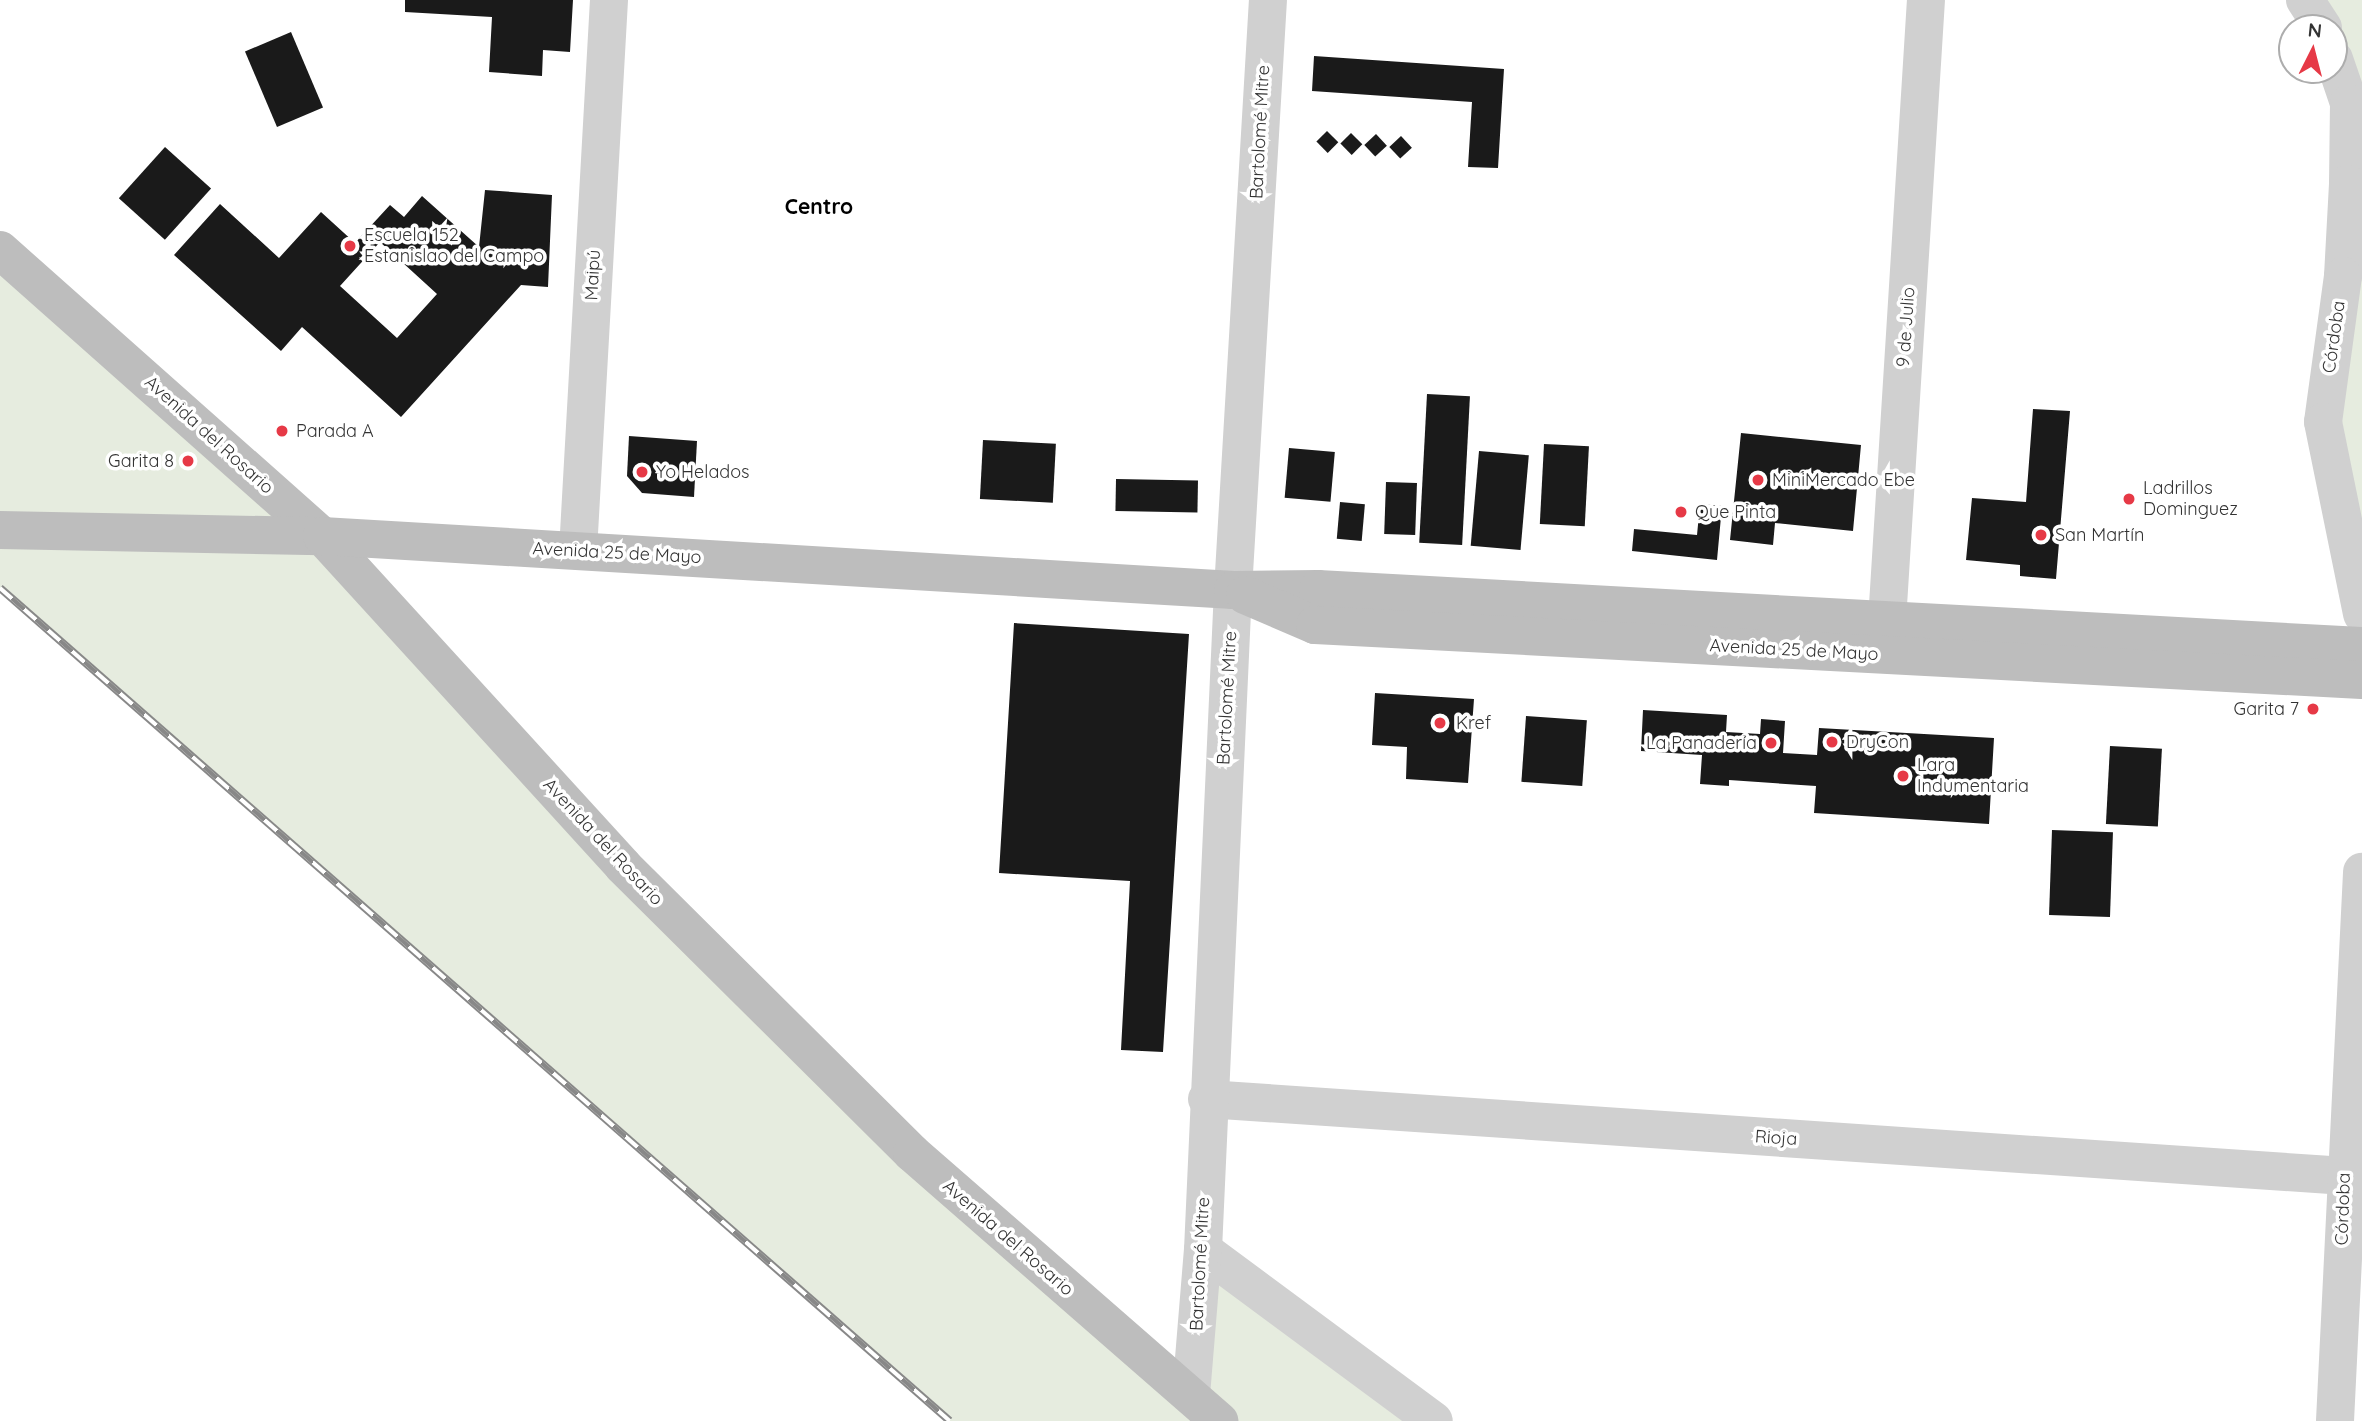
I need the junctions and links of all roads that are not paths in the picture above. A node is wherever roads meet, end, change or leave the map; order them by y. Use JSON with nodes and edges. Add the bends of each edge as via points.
{"nodes":[{"id":1,"x":609,"y":0,"type":"edge"},
{"id":2,"x":1268,"y":0,"type":"edge"},
{"id":3,"x":1926,"y":0,"type":"edge"},
{"id":4,"x":2343,"y":84,"type":"edge"},
{"id":5,"x":0,"y":250,"type":"edge"},
{"id":6,"x":0,"y":530,"type":"edge"},
{"id":7,"x":322,"y":536,"type":"junction"},
{"id":8,"x":578,"y":551,"type":"junction"},
{"id":9,"x":1233,"y":590,"type":"junction"},
{"id":10,"x":2362,"y":614,"type":"edge"},
{"id":11,"x":1886,"y":637,"type":"junction"},
{"id":12,"x":2362,"y":646,"type":"edge"},
{"id":13,"x":2362,"y":680,"type":"edge"},
{"id":14,"x":2362,"y":872,"type":"edge"},
{"id":15,"x":1206,"y":1100,"type":"junction"},
{"id":16,"x":2345,"y":1176,"type":"junction"},
{"id":17,"x":1203,"y":1250,"type":"junction"},
{"id":18,"x":1191,"y":1395,"type":"junction"},
{"id":19,"x":1219,"y":1421,"type":"edge"},
{"id":20,"x":1434,"y":1421,"type":"edge"},
{"id":21,"x":2335,"y":1421,"type":"edge"}],
"edges":[{"from":1,"to":8,"type":"street","name":"Maipú"},
{"from":2,"to":9,"type":"street","name":"Bartolomé Mitre"},
{"from":3,"to":11,"type":"street","name":"9 de Julio"},
{"from":4,"to":10,"type":"street","name":"Córdoba","via":[[2349,103],[2343,276],[2323,422]]},
{"from":5,"to":7,"type":"main road","name":"Avenida del Rosario"},
{"from":6,"to":7,"type":"main road","name":"Avenida 25 de Mayo"},
{"from":7,"to":8,"type":"main road","name":"Avenida 25 de Mayo"},
{"from":7,"to":18,"type":"main road","name":"Avenida del Rosario","via":[[623,866],[912,1153]]},
{"from":8,"to":9,"type":"main road","name":"Avenida 25 de Mayo"},
{"from":9,"to":11,"type":"main road","name":"Avenida 25 de Mayo","via":[[1315,625]]},
{"from":9,"to":15,"type":"street","name":"Bartolomé Mitre"},
{"from":11,"to":12,"type":"main road","name":"Avenida 25 de Mayo"},
{"from":11,"to":13,"type":"main road","name":"Avenida 25 de Mayo"},
{"from":14,"to":16,"type":"street","name":"Córdoba"},
{"from":15,"to":16,"type":"street","name":"Rioja"},
{"from":15,"to":17,"type":"street","name":"Bartolomé Mitre"},
{"from":16,"to":21,"type":"street","name":"Córdoba"},
{"from":17,"to":18,"type":"street","name":"Bartolomé Mitre"},
{"from":17,"to":20,"type":"street"},
{"from":18,"to":19,"type":"main road","name":"Avenida del Rosario"}]}
